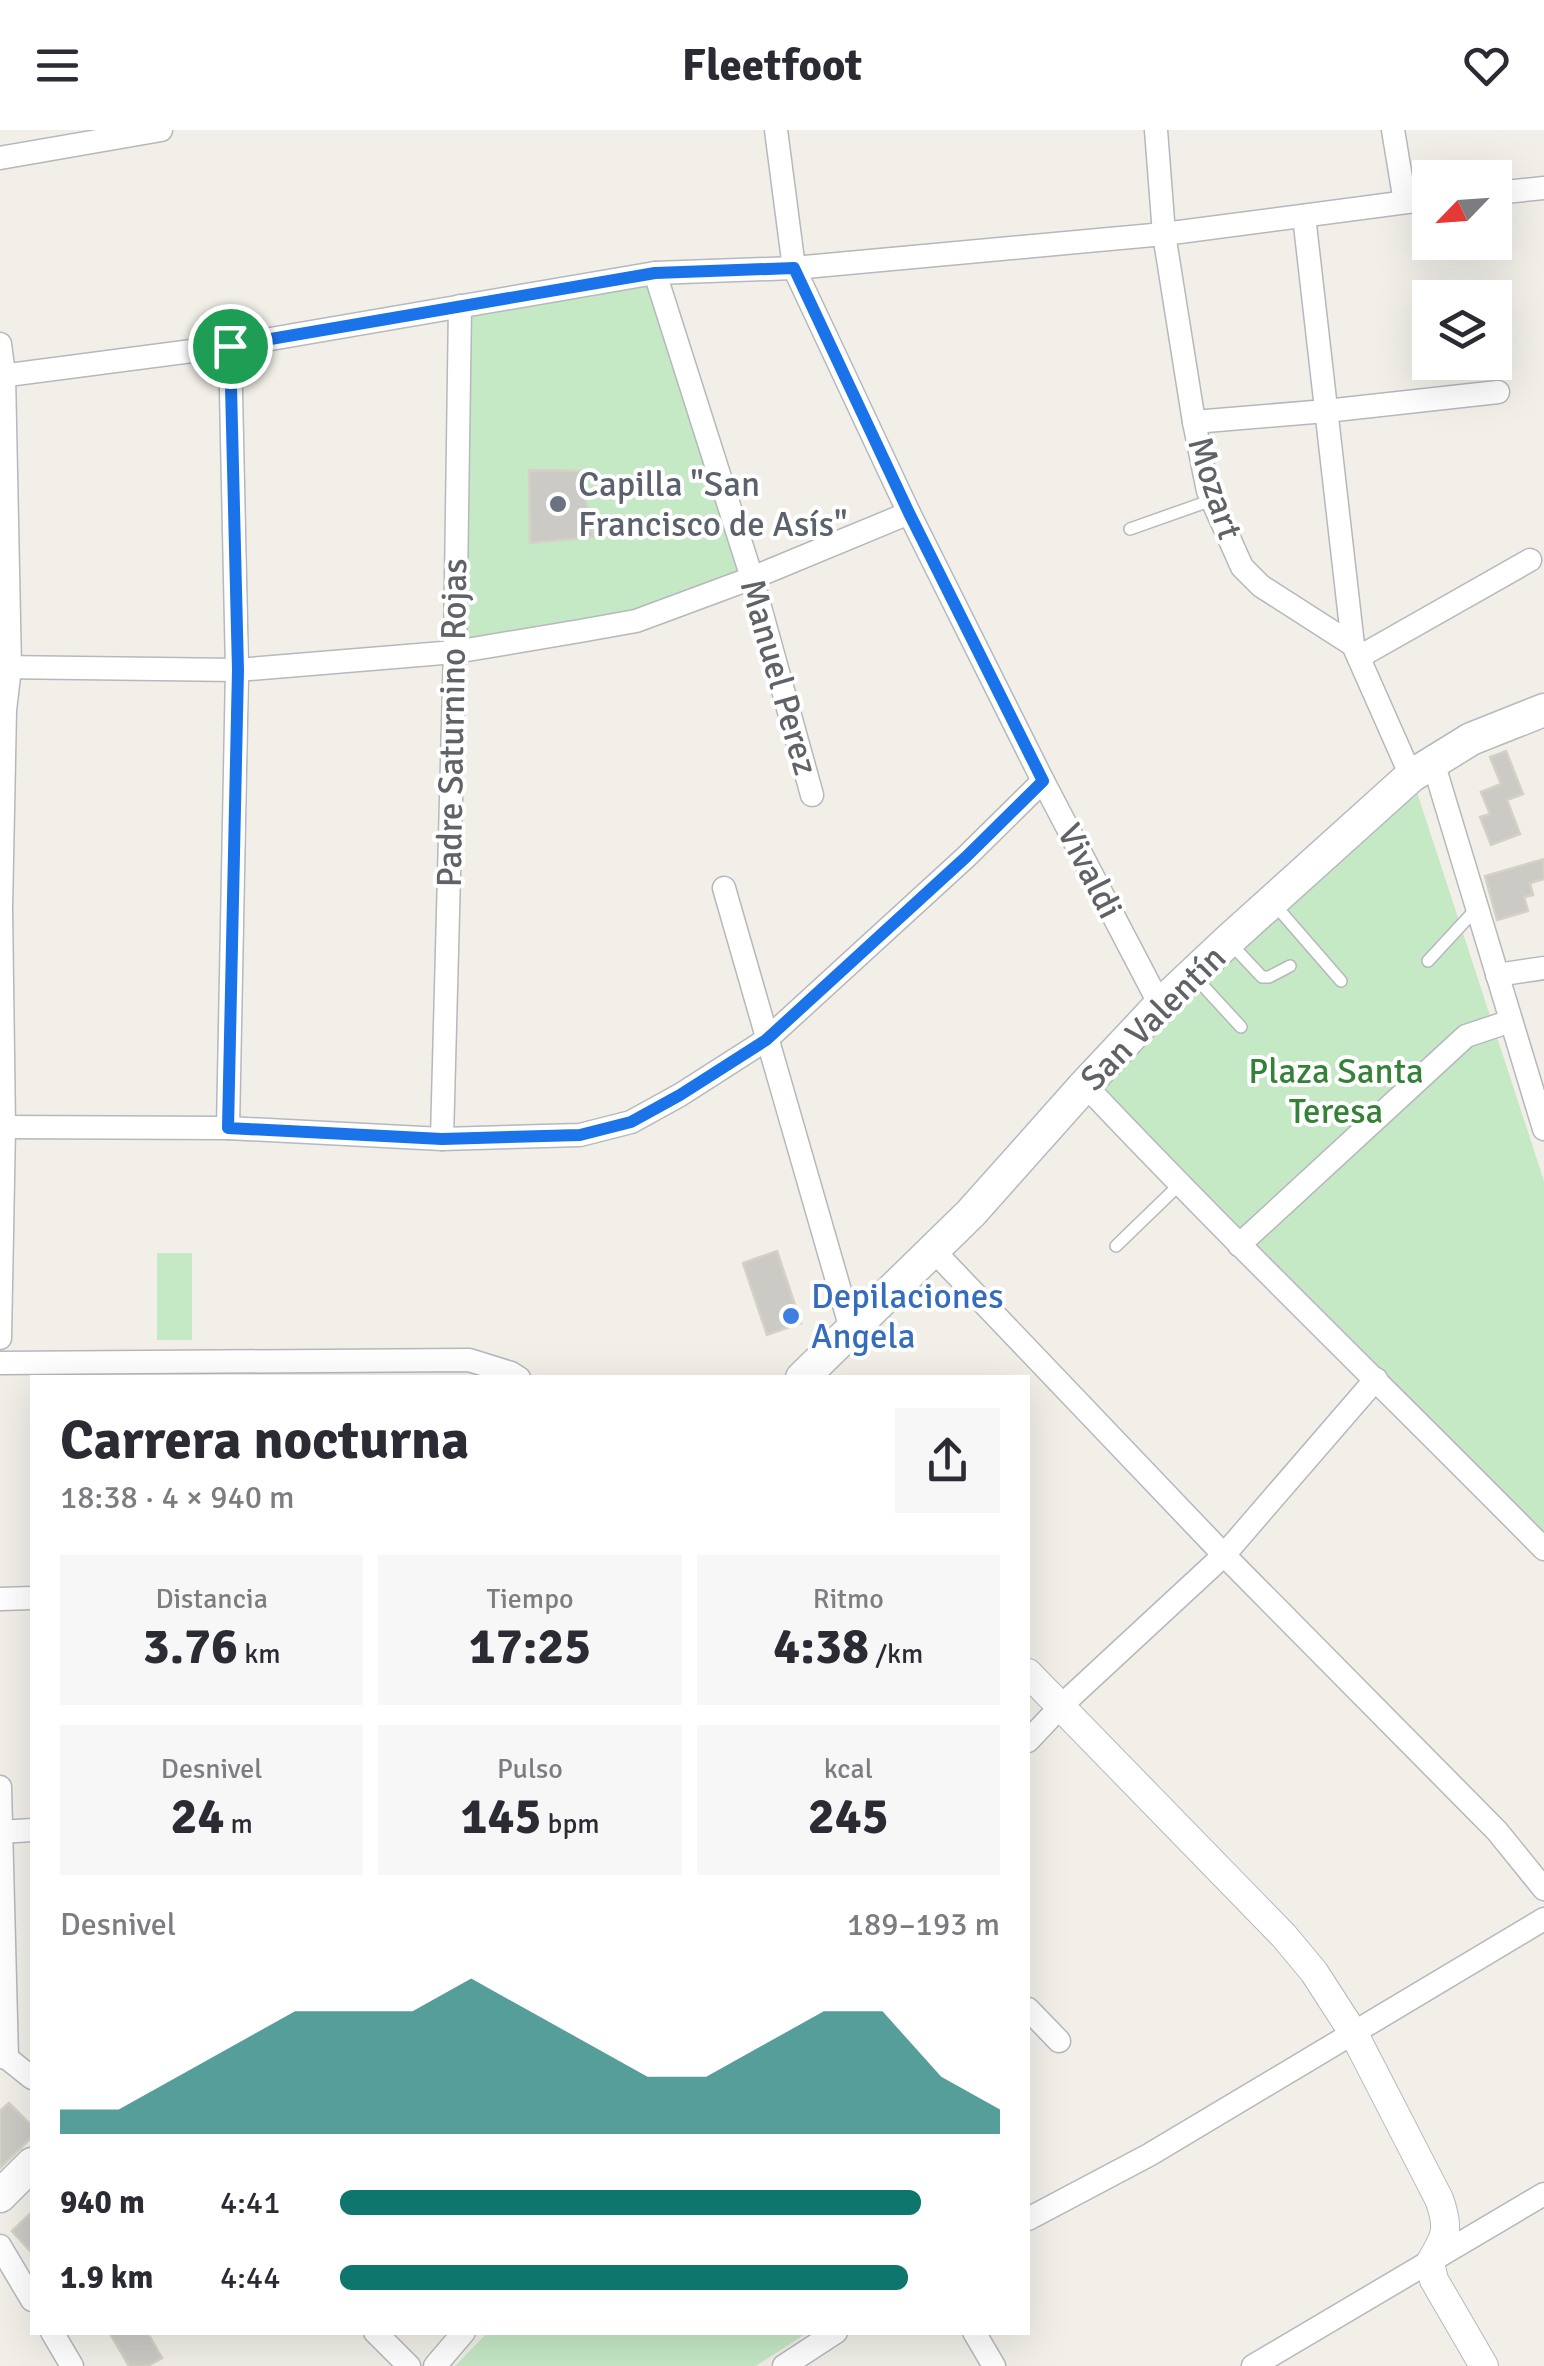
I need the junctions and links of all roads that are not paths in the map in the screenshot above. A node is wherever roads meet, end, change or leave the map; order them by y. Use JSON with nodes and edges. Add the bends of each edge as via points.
{"nodes":[{"id":1,"x":161,"y":130,"type":"edge"},
{"id":2,"x":776,"y":130,"type":"edge"},
{"id":3,"x":1156,"y":130,"type":"edge"},
{"id":4,"x":1394,"y":130,"type":"edge"},
{"id":5,"x":0,"y":158,"type":"edge"},
{"id":6,"x":1544,"y":188,"type":"edge"},
{"id":7,"x":1512,"y":191,"type":"edge"},
{"id":8,"x":1412,"y":201,"type":"edge"},
{"id":9,"x":1405,"y":202,"type":"junction"},
{"id":10,"x":1304,"y":216,"type":"junction"},
{"id":11,"x":1164,"y":234,"type":"junction"},
{"id":12,"x":794,"y":268,"type":"junction"},
{"id":13,"x":655,"y":273,"type":"junction"},
{"id":14,"x":460,"y":306,"type":"junction"},
{"id":15,"x":0,"y":344,"type":"edge"},
{"id":16,"x":230,"y":346,"type":"junction"},
{"id":17,"x":2,"y":375,"type":"edge"},
{"id":18,"x":1498,"y":392,"type":"dead end"},
{"id":19,"x":1326,"y":411,"type":"junction"},
{"id":20,"x":1194,"y":422,"type":"junction"},
{"id":21,"x":1212,"y":500,"type":"junction"},
{"id":22,"x":909,"y":513,"type":"junction"},
{"id":23,"x":1130,"y":530,"type":"dead end"},
{"id":24,"x":1530,"y":560,"type":"dead end"},
{"id":25,"x":752,"y":578,"type":"junction"},
{"id":26,"x":1356,"y":651,"type":"junction"},
{"id":27,"x":454,"y":652,"type":"junction"},
{"id":28,"x":5,"y":668,"type":"edge"},
{"id":29,"x":238,"y":670,"type":"junction"},
{"id":30,"x":1544,"y":710,"type":"edge"},
{"id":31,"x":1422,"y":769,"type":"junction"},
{"id":32,"x":1043,"y":781,"type":"junction"},
{"id":33,"x":812,"y":795,"type":"dead end"},
{"id":34,"x":724,"y":888,"type":"dead end"},
{"id":35,"x":1272,"y":902,"type":"junction"},
{"id":36,"x":1477,"y":908,"type":"junction"},
{"id":37,"x":1,"y":909,"type":"edge"},
{"id":38,"x":1228,"y":941,"type":"junction"},
{"id":39,"x":1428,"y":962,"type":"dead end"},
{"id":40,"x":1290,"y":966,"type":"dead end"},
{"id":41,"x":1544,"y":968,"type":"edge"},
{"id":42,"x":1192,"y":974,"type":"junction"},
{"id":43,"x":1497,"y":975,"type":"junction"},
{"id":44,"x":1340,"y":981,"type":"dead end"},
{"id":45,"x":1160,"y":1005,"type":"junction"},
{"id":46,"x":1511,"y":1021,"type":"junction"},
{"id":47,"x":1241,"y":1026,"type":"dead end"},
{"id":48,"x":766,"y":1040,"type":"junction"},
{"id":49,"x":1537,"y":1083,"type":"edge"},
{"id":50,"x":1085,"y":1085,"type":"junction"},
{"id":51,"x":2,"y":1127,"type":"edge"},
{"id":52,"x":228,"y":1128,"type":"junction"},
{"id":53,"x":1544,"y":1128,"type":"edge"},
{"id":54,"x":442,"y":1139,"type":"junction"},
{"id":55,"x":1179,"y":1185,"type":"junction"},
{"id":56,"x":1239,"y":1245,"type":"junction"},
{"id":57,"x":1116,"y":1246,"type":"dead end"},
{"id":58,"x":933,"y":1250,"type":"junction"},
{"id":59,"x":852,"y":1330,"type":"junction"},
{"id":60,"x":0,"y":1338,"type":"edge"},
{"id":61,"x":0,"y":1363,"type":"edge"},
{"id":62,"x":512,"y":1375,"type":"edge"},
{"id":63,"x":805,"y":1375,"type":"edge"},
{"id":64,"x":1376,"y":1379,"type":"junction"},
{"id":65,"x":1544,"y":1549,"type":"edge"},
{"id":66,"x":1224,"y":1554,"type":"junction"},
{"id":67,"x":30,"y":1598,"type":"edge"},
{"id":68,"x":0,"y":1599,"type":"edge"},
{"id":69,"x":1030,"y":1674,"type":"edge"},
{"id":70,"x":1062,"y":1705,"type":"junction"},
{"id":71,"x":1030,"y":1739,"type":"edge"},
{"id":72,"x":0,"y":1787,"type":"edge"},
{"id":73,"x":30,"y":1830,"type":"edge"},
{"id":74,"x":0,"y":1832,"type":"edge"},
{"id":75,"x":1544,"y":1889,"type":"edge"},
{"id":76,"x":1544,"y":1919,"type":"edge"},
{"id":77,"x":1030,"y":2011,"type":"edge"},
{"id":78,"x":1354,"y":2034,"type":"junction"},
{"id":79,"x":1059,"y":2041,"type":"dead end"},
{"id":80,"x":3,"y":2057,"type":"edge"},
{"id":81,"x":30,"y":2077,"type":"edge"},
{"id":82,"x":30,"y":2166,"type":"edge"},
{"id":83,"x":0,"y":2196,"type":"edge"},
{"id":84,"x":1541,"y":2202,"type":"edge"},
{"id":85,"x":1030,"y":2218,"type":"edge"},
{"id":86,"x":0,"y":2246,"type":"edge"},
{"id":87,"x":1430,"y":2263,"type":"junction"},
{"id":88,"x":30,"y":2297,"type":"edge"},
{"id":89,"x":54,"y":2335,"type":"edge"},
{"id":90,"x":378,"y":2335,"type":"edge"},
{"id":91,"x":461,"y":2335,"type":"edge"},
{"id":92,"x":831,"y":2335,"type":"edge"},
{"id":93,"x":976,"y":2335,"type":"edge"},
{"id":94,"x":72,"y":2366,"type":"edge"},
{"id":95,"x":409,"y":2366,"type":"edge"},
{"id":96,"x":434,"y":2366,"type":"edge"},
{"id":97,"x":784,"y":2366,"type":"edge"},
{"id":98,"x":994,"y":2366,"type":"edge"},
{"id":99,"x":1253,"y":2366,"type":"edge"},
{"id":100,"x":1484,"y":2366,"type":"edge"}],
"edges":[{"from":1,"to":5,"type":"street"},
{"from":2,"to":12,"type":"street","name":"Vivaldi"},
{"from":3,"to":11,"type":"street","name":"Mozart"},
{"from":4,"to":9,"type":"street"},
{"from":6,"to":7,"type":"street"},
{"from":8,"to":9,"type":"street"},
{"from":9,"to":10,"type":"street"},
{"from":10,"to":11,"type":"street"},
{"from":10,"to":19,"type":"street"},
{"from":11,"to":12,"type":"street"},
{"from":11,"to":20,"type":"street","name":"Mozart"},
{"from":12,"to":13,"type":"street"},
{"from":12,"to":22,"type":"street","name":"Vivaldi"},
{"from":13,"to":14,"type":"street"},
{"from":13,"to":25,"type":"street","name":"Manuel Perez"},
{"from":14,"to":16,"type":"street"},
{"from":14,"to":27,"type":"street","name":"Padre Saturnino Rojas"},
{"from":15,"to":17,"type":"street"},
{"from":16,"to":17,"type":"street"},
{"from":16,"to":29,"type":"street"},
{"from":17,"to":28,"type":"street"},
{"from":18,"to":19,"type":"street"},
{"from":19,"to":20,"type":"street"},
{"from":19,"to":26,"type":"street"},
{"from":20,"to":21,"type":"street","name":"Mozart"},
{"from":21,"to":23,"type":"lane"},
{"from":21,"to":26,"type":"street","name":"Mozart","via":[[1242,567]]},
{"from":22,"to":25,"type":"street"},
{"from":22,"to":32,"type":"street","name":"Vivaldi"},
{"from":24,"to":26,"type":"street"},
{"from":25,"to":27,"type":"street","via":[[636,621]]},
{"from":25,"to":33,"type":"street","name":"Manuel Perez"},
{"from":26,"to":31,"type":"street"},
{"from":27,"to":29,"type":"street"},
{"from":27,"to":54,"type":"street","name":"Padre Saturnino Rojas"},
{"from":28,"to":29,"type":"street"},
{"from":28,"to":37,"type":"street"},
{"from":29,"to":52,"type":"street"},
{"from":30,"to":31,"type":"main road","name":"San Valentín","via":[[1470,739]]},
{"from":31,"to":35,"type":"main road","name":"San Valentín"},
{"from":31,"to":36,"type":"street"},
{"from":32,"to":45,"type":"street","name":"Vivaldi"},
{"from":32,"to":48,"type":"street"},
{"from":34,"to":48,"type":"street"},
{"from":35,"to":38,"type":"main road","name":"San Valentín"},
{"from":35,"to":44,"type":"lane"},
{"from":36,"to":39,"type":"lane"},
{"from":36,"to":43,"type":"street"},
{"from":37,"to":51,"type":"street"},
{"from":38,"to":40,"type":"lane","via":[[1262,976]]},
{"from":38,"to":42,"type":"main road","name":"San Valentín"},
{"from":41,"to":43,"type":"street"},
{"from":42,"to":45,"type":"main road","name":"San Valentín"},
{"from":42,"to":47,"type":"lane"},
{"from":43,"to":46,"type":"street"},
{"from":45,"to":50,"type":"main road","name":"San Valentín"},
{"from":46,"to":49,"type":"street"},
{"from":46,"to":56,"type":"street","via":[[1466,1036]]},
{"from":48,"to":54,"type":"street","via":[[631,1122],[580,1135]]},
{"from":48,"to":59,"type":"street"},
{"from":49,"to":53,"type":"street"},
{"from":50,"to":55,"type":"street"},
{"from":50,"to":58,"type":"main road","name":"San Valentín"},
{"from":51,"to":52,"type":"street"},
{"from":51,"to":60,"type":"street"},
{"from":52,"to":54,"type":"street"},
{"from":55,"to":56,"type":"street"},
{"from":55,"to":57,"type":"lane"},
{"from":56,"to":64,"type":"street"},
{"from":58,"to":59,"type":"main road","name":"San Valentín"},
{"from":58,"to":66,"type":"street"},
{"from":59,"to":63,"type":"main road","name":"San Valentín"},
{"from":61,"to":62,"type":"street","via":[[469,1360]]},
{"from":64,"to":65,"type":"street"},
{"from":64,"to":66,"type":"street"},
{"from":66,"to":70,"type":"street"},
{"from":66,"to":75,"type":"street","via":[[1497,1831]]},
{"from":67,"to":68,"type":"street"},
{"from":69,"to":70,"type":"street"},
{"from":70,"to":71,"type":"street"},
{"from":70,"to":78,"type":"street","via":[[1284,1936]]},
{"from":72,"to":74,"type":"street"},
{"from":73,"to":74,"type":"street"},
{"from":74,"to":80,"type":"street"},
{"from":76,"to":78,"type":"street"},
{"from":77,"to":79,"type":"street"},
{"from":78,"to":85,"type":"street"},
{"from":78,"to":87,"type":"street","via":[[1446,2218],[1446,2236]]},
{"from":80,"to":81,"type":"street"},
{"from":82,"to":83,"type":"main road"},
{"from":84,"to":87,"type":"street"},
{"from":86,"to":88,"type":"street"},
{"from":87,"to":99,"type":"street"},
{"from":87,"to":100,"type":"street"},
{"from":89,"to":94,"type":"street"},
{"from":90,"to":95,"type":"street"},
{"from":91,"to":96,"type":"street"},
{"from":92,"to":97,"type":"street"},
{"from":93,"to":98,"type":"street"}]}
